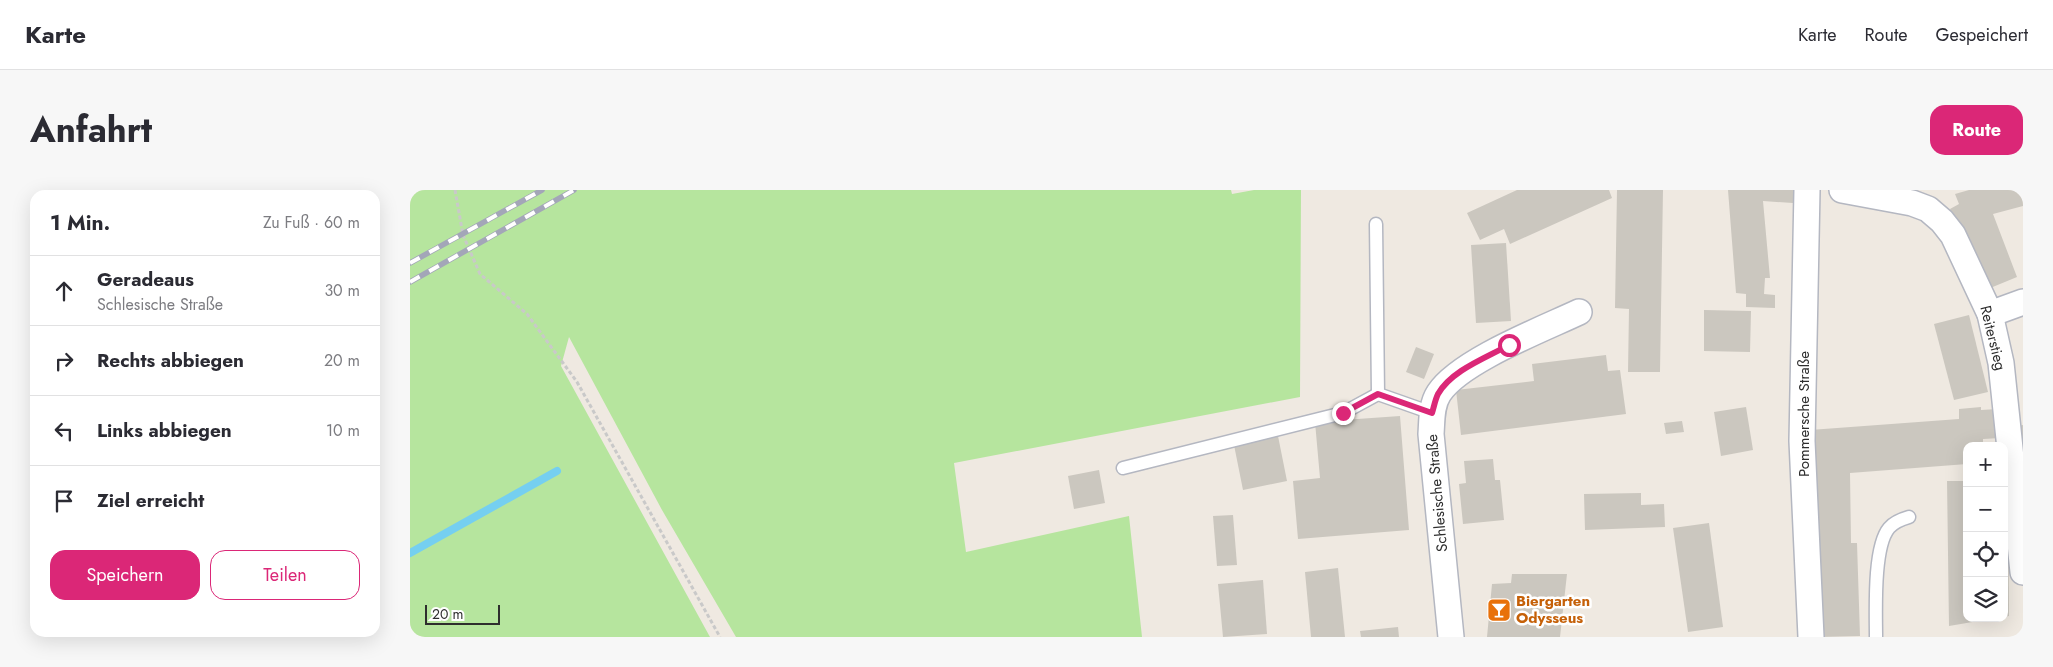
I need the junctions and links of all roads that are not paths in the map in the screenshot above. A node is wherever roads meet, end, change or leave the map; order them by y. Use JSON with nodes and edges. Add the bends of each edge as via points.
{"nodes":[{"id":1,"x":1807,"y":190,"type":"edge"},
{"id":2,"x":1842,"y":190,"type":"edge"},
{"id":3,"x":1376,"y":224,"type":"dead end"},
{"id":4,"x":2023,"y":302,"type":"edge"},
{"id":5,"x":1579,"y":312,"type":"dead end"},
{"id":6,"x":1990,"y":314,"type":"junction"},
{"id":7,"x":1378,"y":394,"type":"junction"},
{"id":8,"x":1432,"y":413,"type":"junction"},
{"id":9,"x":1123,"y":468,"type":"dead end"},
{"id":10,"x":1909,"y":517,"type":"dead end"},
{"id":11,"x":2023,"y":572,"type":"edge"},
{"id":12,"x":1451,"y":637,"type":"edge"},
{"id":13,"x":1811,"y":637,"type":"edge"},
{"id":14,"x":1876,"y":637,"type":"edge"}],
"edges":[{"from":1,"to":13,"type":"street","name":"Pommersche Straße","via":[[1802,441]]},
{"from":2,"to":6,"type":"street","name":"Reiterstieg","via":[[1928,209],[1953,235]]},
{"from":3,"to":7,"type":"lane"},
{"from":4,"to":6,"type":"street"},
{"from":5,"to":8,"type":"street","name":"Schlesische Straße","via":[[1459,372],[1438,395]]},
{"from":6,"to":11,"type":"street","name":"Reiterstieg","via":[[2001,363]]},
{"from":7,"to":8,"type":"lane"},
{"from":7,"to":9,"type":"lane","via":[[1343,413]]},
{"from":8,"to":12,"type":"street","name":"Schlesische Straße","via":[[1431,434]]},
{"from":10,"to":14,"type":"lane","via":[[1889,528],[1883,539],[1875,590]]}]}
